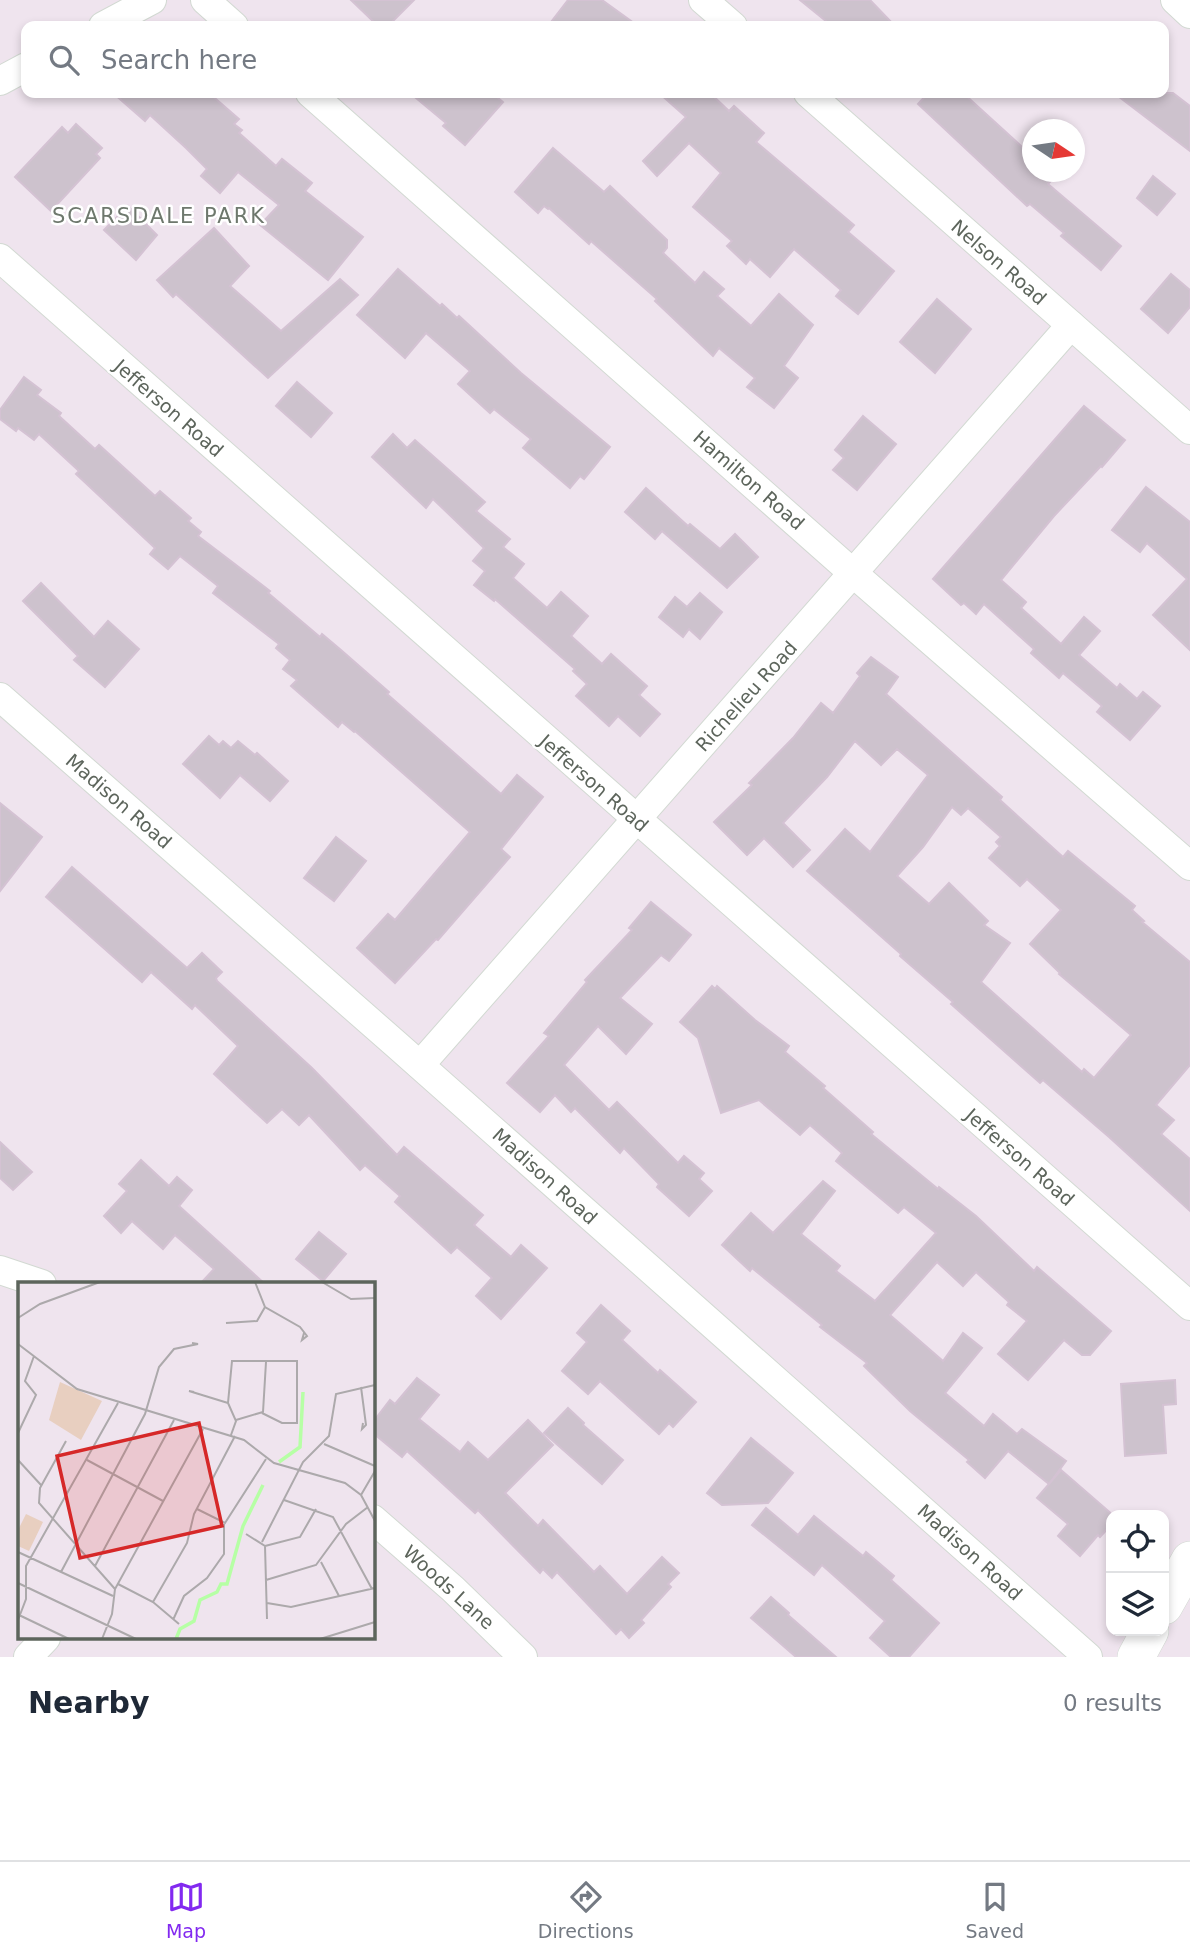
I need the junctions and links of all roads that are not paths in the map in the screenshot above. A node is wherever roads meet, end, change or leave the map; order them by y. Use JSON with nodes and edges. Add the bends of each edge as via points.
{"nodes":[{"id":1,"x":152,"y":0,"type":"edge"},
{"id":2,"x":205,"y":0,"type":"edge"},
{"id":3,"x":703,"y":0,"type":"edge"},
{"id":4,"x":1175,"y":0,"type":"edge"},
{"id":5,"x":1190,"y":14,"type":"edge"},
{"id":6,"x":112,"y":21,"type":"edge"},
{"id":7,"x":228,"y":21,"type":"edge"},
{"id":8,"x":727,"y":21,"type":"edge"},
{"id":9,"x":21,"y":70,"type":"edge"},
{"id":10,"x":0,"y":81,"type":"edge"},
{"id":11,"x":316,"y":98,"type":"edge"},
{"id":12,"x":814,"y":98,"type":"edge"},
{"id":13,"x":0,"y":258,"type":"edge"},
{"id":14,"x":1071,"y":325,"type":"junction"},
{"id":15,"x":1190,"y":430,"type":"edge"},
{"id":16,"x":855,"y":574,"type":"junction"},
{"id":17,"x":0,"y":697,"type":"edge"},
{"id":18,"x":636,"y":820,"type":"junction"},
{"id":19,"x":1190,"y":866,"type":"edge"},
{"id":20,"x":420,"y":1065,"type":"junction"},
{"id":21,"x":0,"y":1270,"type":"edge"},
{"id":22,"x":36,"y":1282,"type":"edge"},
{"id":23,"x":1190,"y":1306,"type":"edge"},
{"id":24,"x":374,"y":1520,"type":"edge"},
{"id":25,"x":1190,"y":1560,"type":"edge"},
{"id":26,"x":1169,"y":1597,"type":"edge"},
{"id":27,"x":1147,"y":1636,"type":"edge"},
{"id":28,"x":44,"y":1640,"type":"edge"},
{"id":29,"x":28,"y":1657,"type":"edge"},
{"id":30,"x":523,"y":1657,"type":"edge"},
{"id":31,"x":1088,"y":1657,"type":"edge"},
{"id":32,"x":1136,"y":1657,"type":"edge"}],
"edges":[{"from":1,"to":6,"type":"street"},
{"from":2,"to":7,"type":"street"},
{"from":3,"to":8,"type":"street"},
{"from":4,"to":5,"type":"street"},
{"from":9,"to":10,"type":"street"},
{"from":11,"to":16,"type":"street","name":"Hamilton Road"},
{"from":12,"to":14,"type":"street","name":"Nelson Road"},
{"from":13,"to":18,"type":"street","name":"Jefferson Road"},
{"from":14,"to":15,"type":"street","name":"Nelson Road"},
{"from":14,"to":16,"type":"street","name":"Richelieu Road"},
{"from":16,"to":18,"type":"street","name":"Richelieu Road"},
{"from":16,"to":19,"type":"street","name":"Hamilton Road"},
{"from":17,"to":20,"type":"street","name":"Madison Road"},
{"from":18,"to":20,"type":"street","name":"Richelieu Road"},
{"from":18,"to":23,"type":"street","name":"Jefferson Road"},
{"from":20,"to":31,"type":"street","name":"Madison Road"},
{"from":21,"to":22,"type":"street"},
{"from":24,"to":30,"type":"street","name":"Woods Lane"},
{"from":25,"to":26,"type":"street"},
{"from":27,"to":32,"type":"street"},
{"from":28,"to":29,"type":"street"}]}
